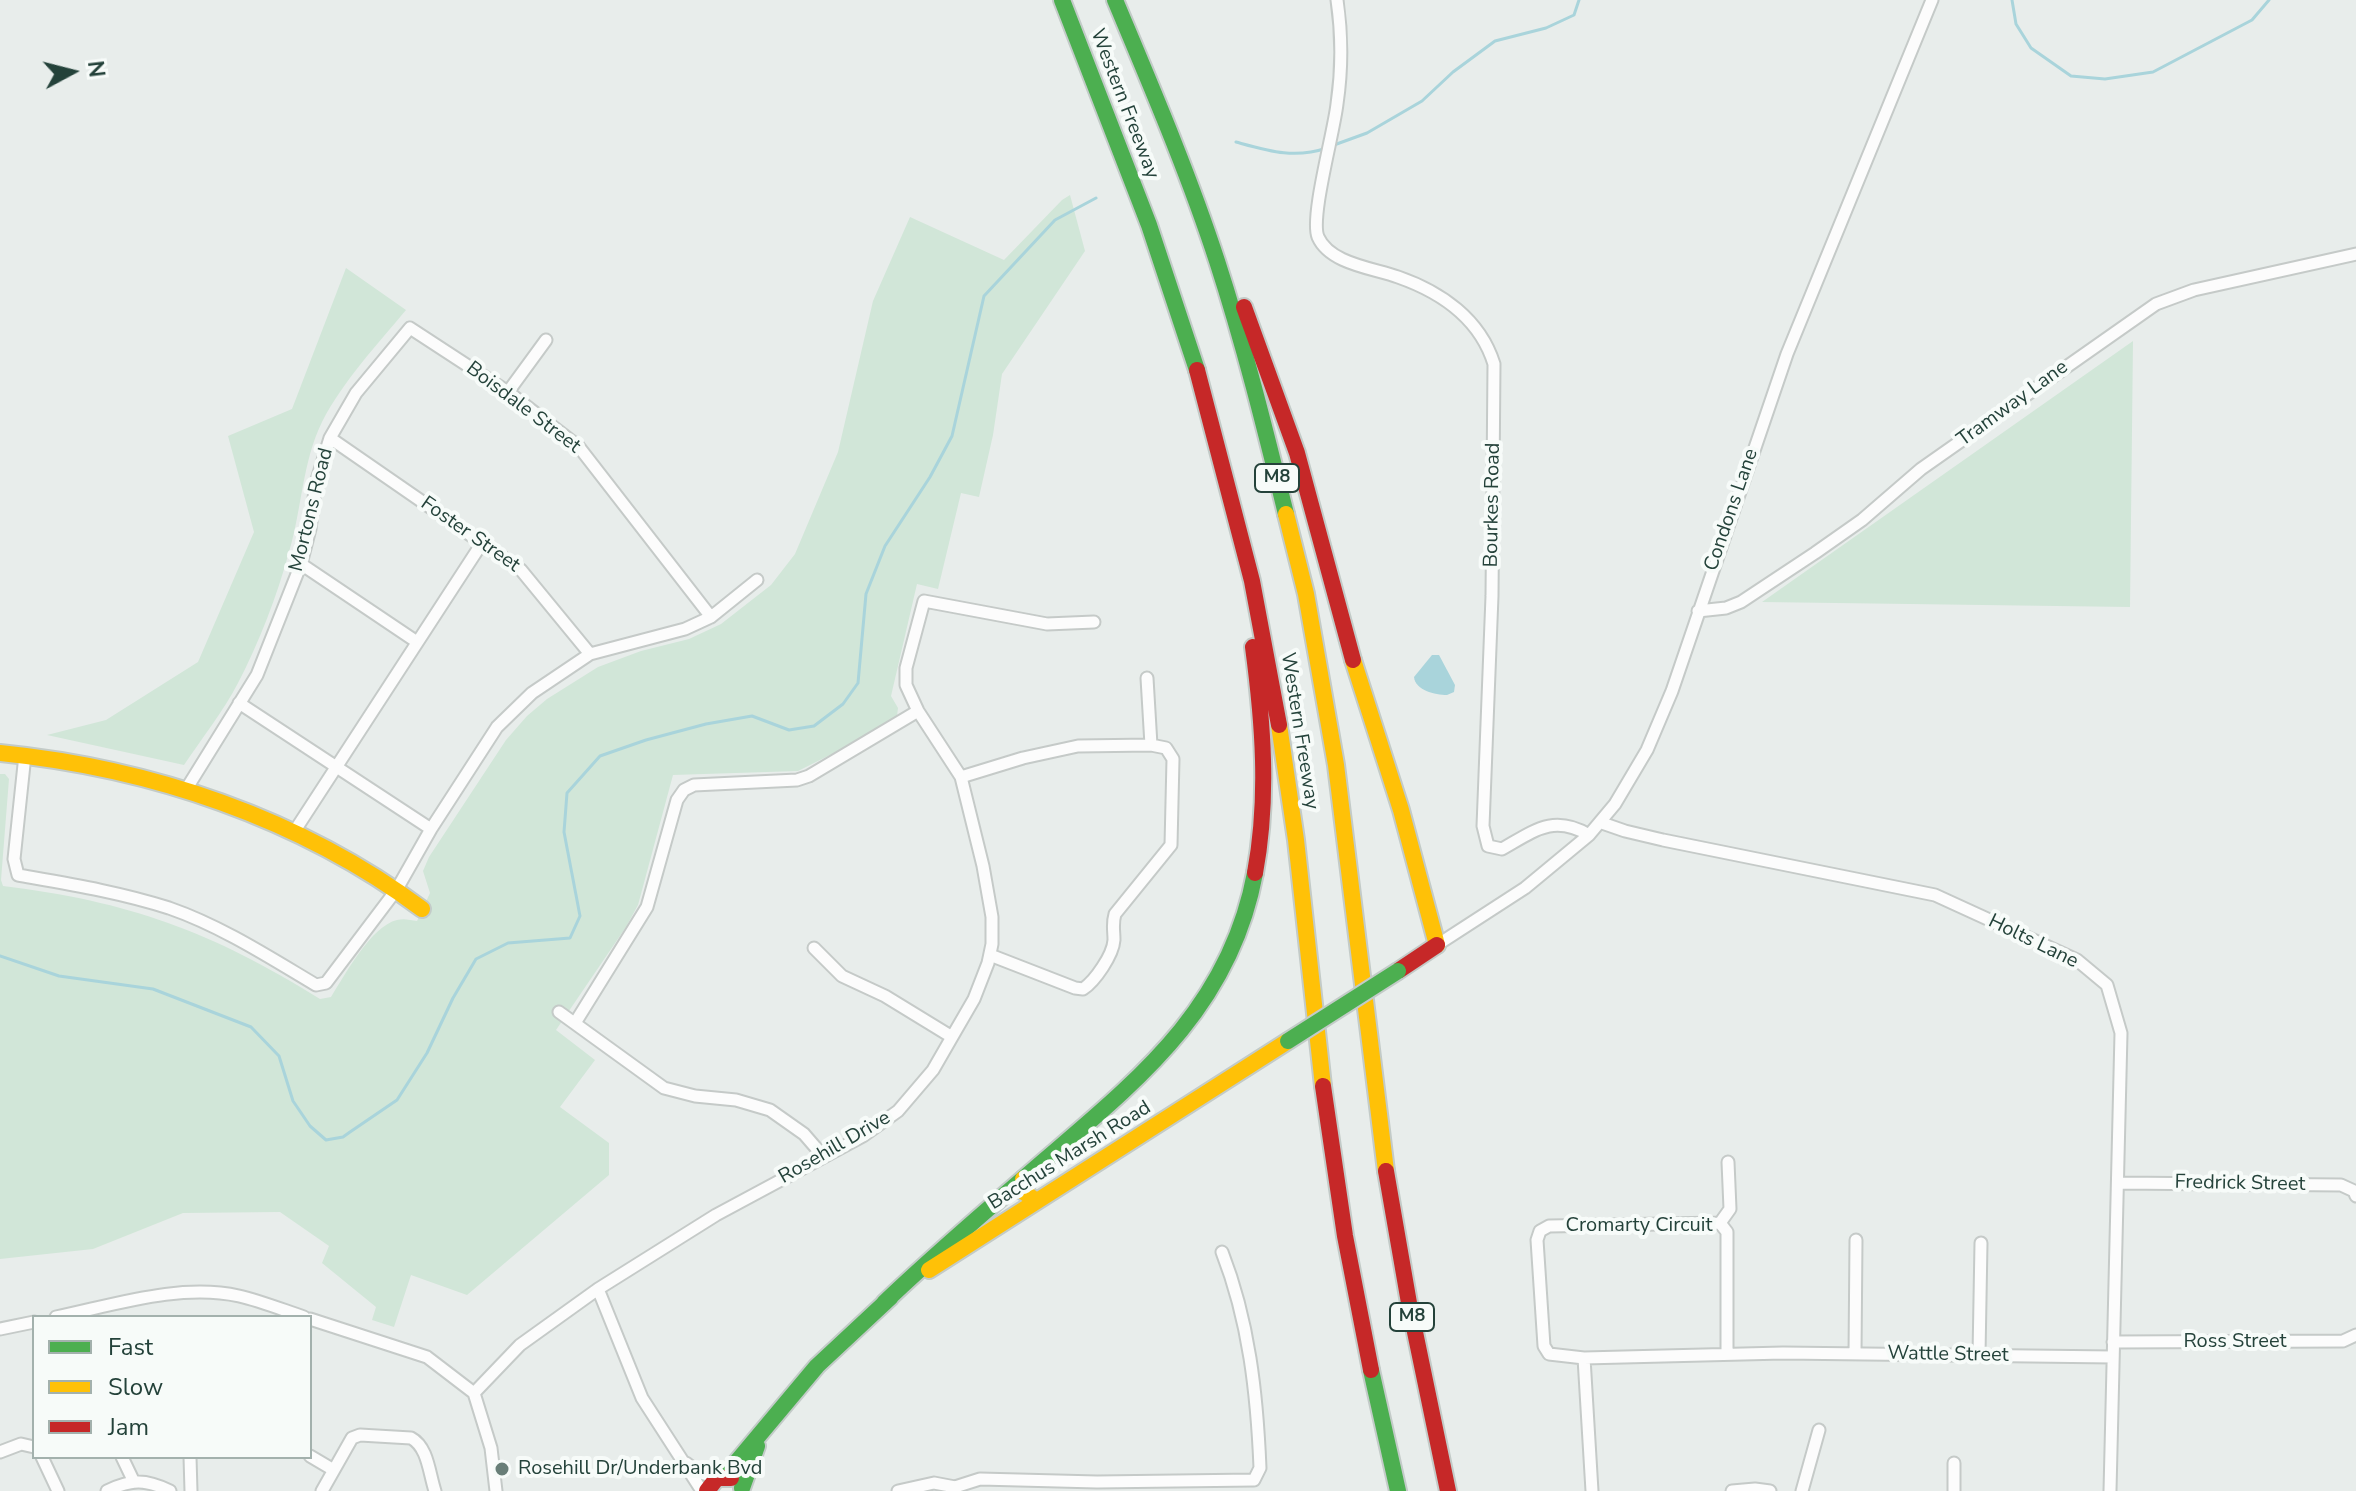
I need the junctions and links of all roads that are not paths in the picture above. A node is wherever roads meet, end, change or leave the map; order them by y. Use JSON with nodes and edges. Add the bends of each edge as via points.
{"nodes":[{"id":1,"x":1062,"y":0,"type":"edge"},
{"id":2,"x":1115,"y":0,"type":"edge"},
{"id":3,"x":1337,"y":0,"type":"edge"},
{"id":4,"x":1932,"y":0,"type":"edge"},
{"id":5,"x":1195,"y":198,"type":"junction"},
{"id":6,"x":2356,"y":254,"type":"edge"},
{"id":7,"x":410,"y":328,"type":"joint"},
{"id":8,"x":546,"y":340,"type":"dead end"},
{"id":9,"x":508,"y":392,"type":"junction"},
{"id":10,"x":330,"y":438,"type":"junction"},
{"id":11,"x":1229,"y":480,"type":"junction"},
{"id":12,"x":482,"y":543,"type":"junction"},
{"id":13,"x":301,"y":564,"type":"junction"},
{"id":14,"x":757,"y":580,"type":"dead end"},
{"id":15,"x":1698,"y":611,"type":"junction"},
{"id":16,"x":711,"y":617,"type":"junction"},
{"id":17,"x":1094,"y":622,"type":"dead end"},
{"id":18,"x":417,"y":642,"type":"junction"},
{"id":19,"x":590,"y":654,"type":"junction"},
{"id":20,"x":1147,"y":678,"type":"dead end"},
{"id":21,"x":239,"y":703,"type":"junction"},
{"id":22,"x":918,"y":711,"type":"junction"},
{"id":23,"x":1151,"y":745,"type":"junction"},
{"id":24,"x":0,"y":753,"type":"edge"},
{"id":25,"x":25,"y":755,"type":"junction"},
{"id":26,"x":337,"y":768,"type":"junction"},
{"id":27,"x":961,"y":777,"type":"junction"},
{"id":28,"x":187,"y":788,"type":"junction"},
{"id":29,"x":1602,"y":823,"type":"junction"},
{"id":30,"x":431,"y":829,"type":"junction"},
{"id":31,"x":294,"y":832,"type":"junction"},
{"id":32,"x":1589,"y":835,"type":"junction"},
{"id":33,"x":397,"y":889,"type":"junction"},
{"id":34,"x":422,"y":909,"type":"dead end"},
{"id":35,"x":1437,"y":945,"type":"junction"},
{"id":36,"x":814,"y":948,"type":"dead end"},
{"id":37,"x":990,"y":955,"type":"junction"},
{"id":38,"x":559,"y":1012,"type":"dead end"},
{"id":39,"x":575,"y":1023,"type":"junction"},
{"id":40,"x":952,"y":1037,"type":"junction"},
{"id":41,"x":823,"y":1156,"type":"junction"},
{"id":42,"x":1728,"y":1162,"type":"dead end"},
{"id":43,"x":1023,"y":1179,"type":"junction"},
{"id":44,"x":2118,"y":1183,"type":"junction"},
{"id":45,"x":2356,"y":1196,"type":"edge"},
{"id":46,"x":1036,"y":1201,"type":"junction"},
{"id":47,"x":1720,"y":1223,"type":"junction"},
{"id":48,"x":1856,"y":1240,"type":"dead end"},
{"id":49,"x":1981,"y":1243,"type":"dead end"},
{"id":50,"x":1222,"y":1252,"type":"dead end"},
{"id":51,"x":598,"y":1289,"type":"junction"},
{"id":52,"x":884,"y":1303,"type":"junction"},
{"id":53,"x":65,"y":1315,"type":"edge"},
{"id":54,"x":298,"y":1315,"type":"edge"},
{"id":55,"x":312,"y":1320,"type":"edge"},
{"id":56,"x":32,"y":1322,"type":"edge"},
{"id":57,"x":0,"y":1329,"type":"edge"},
{"id":58,"x":2356,"y":1335,"type":"edge"},
{"id":59,"x":2113,"y":1342,"type":"junction"},
{"id":60,"x":1783,"y":1353,"type":"joint"},
{"id":61,"x":1727,"y":1354,"type":"junction"},
{"id":62,"x":1855,"y":1354,"type":"junction"},
{"id":63,"x":1979,"y":1355,"type":"junction"},
{"id":64,"x":2113,"y":1357,"type":"junction"},
{"id":65,"x":1584,"y":1358,"type":"junction"},
{"id":66,"x":474,"y":1393,"type":"junction"},
{"id":67,"x":1819,"y":1430,"type":"dead end"},
{"id":68,"x":759,"y":1441,"type":"junction"},
{"id":69,"x":32,"y":1447,"type":"edge"},
{"id":70,"x":0,"y":1452,"type":"edge"},
{"id":71,"x":312,"y":1457,"type":"edge"},
{"id":72,"x":43,"y":1459,"type":"edge"},
{"id":73,"x":123,"y":1459,"type":"edge"},
{"id":74,"x":190,"y":1459,"type":"edge"},
{"id":75,"x":682,"y":1460,"type":"junction"},
{"id":76,"x":1954,"y":1463,"type":"dead end"},
{"id":77,"x":332,"y":1469,"type":"junction"},
{"id":78,"x":133,"y":1480,"type":"junction"},
{"id":79,"x":1254,"y":1480,"type":"junction"},
{"id":80,"x":712,"y":1484,"type":"edge"},
{"id":81,"x":1097,"y":1486,"type":"edge"},
{"id":82,"x":155,"y":1488,"type":"edge"},
{"id":83,"x":742,"y":1489,"type":"edge"},
{"id":84,"x":954,"y":1489,"type":"edge"},
{"id":85,"x":58,"y":1491,"type":"edge"},
{"id":86,"x":107,"y":1491,"type":"edge"},
{"id":87,"x":170,"y":1491,"type":"edge"},
{"id":88,"x":191,"y":1491,"type":"edge"},
{"id":89,"x":322,"y":1491,"type":"edge"},
{"id":90,"x":435,"y":1491,"type":"edge"},
{"id":91,"x":496,"y":1491,"type":"edge"},
{"id":92,"x":898,"y":1491,"type":"edge"},
{"id":93,"x":1262,"y":1491,"type":"edge"},
{"id":94,"x":1398,"y":1491,"type":"edge"},
{"id":95,"x":1448,"y":1491,"type":"edge"},
{"id":96,"x":1592,"y":1491,"type":"edge"},
{"id":97,"x":1732,"y":1491,"type":"edge"},
{"id":98,"x":1770,"y":1491,"type":"edge"},
{"id":99,"x":1802,"y":1491,"type":"edge"},
{"id":100,"x":1954,"y":1491,"type":"edge"},
{"id":101,"x":2110,"y":1491,"type":"edge"}],
"edges":[{"from":1,"to":11,"type":"main road","name":"Western Freeway","number":"M8","via":[[1176,298]]},
{"from":2,"to":5,"type":"main road","name":"Western Freeway","number":"M8"},
{"from":3,"to":32,"type":"street","name":"Bourkes Road","via":[[1338,96],[1316,210],[1320,241],[1334,255],[1449,302],[1478,331],[1494,364],[1483,826],[1488,846],[1502,849],[1553,825],[1576,827]]},
{"from":4,"to":15,"type":"street","name":"Condons Lane","via":[[1787,354]]},
{"from":5,"to":35,"type":"main road","via":[[1236,287],[1297,453]]},
{"from":5,"to":95,"type":"main road","name":"Western Freeway","number":"M8","via":[[1253,382],[1306,594],[1336,765],[1381,1141]]},
{"from":6,"to":15,"type":"street","name":"Tramway Lane","via":[[2194,290],[2156,304],[1921,469],[1815,553],[1741,602]]},
{"from":7,"to":9,"type":"street","name":"Boisdale Street"},
{"from":7,"to":10,"type":"street","name":"Mortons Road","via":[[356,393]]},
{"from":8,"to":9,"type":"street"},
{"from":9,"to":16,"type":"street","name":"Boisdale Street","via":[[579,447]]},
{"from":10,"to":12,"type":"street","name":"Foster Street"},
{"from":10,"to":13,"type":"street","name":"Mortons Road"},
{"from":11,"to":43,"type":"main road","via":[[1256,665],[1264,787],[1256,870],[1243,924],[1221,972],[1175,1040],[1132,1085]]},
{"from":11,"to":94,"type":"main road","name":"Western Freeway","number":"M8","via":[[1277,712],[1350,1269]]},
{"from":12,"to":18,"type":"street"},
{"from":12,"to":19,"type":"street","name":"Foster Street","via":[[521,570]]},
{"from":13,"to":18,"type":"street"},
{"from":13,"to":21,"type":"street","name":"Mortons Road","via":[[257,675]]},
{"from":14,"to":16,"type":"street"},
{"from":15,"to":29,"type":"street","name":"Condons Lane","via":[[1659,726]]},
{"from":16,"to":19,"type":"street"},
{"from":17,"to":22,"type":"street","name":"Rosehill Drive","via":[[1047,624],[924,601],[906,668],[906,685]]},
{"from":18,"to":26,"type":"street"},
{"from":19,"to":30,"type":"street","via":[[532,693],[497,727]]},
{"from":20,"to":23,"type":"street"},
{"from":21,"to":26,"type":"street"},
{"from":21,"to":28,"type":"street","name":"Mortons Road"},
{"from":22,"to":27,"type":"street","name":"Rosehill Drive"},
{"from":22,"to":39,"type":"street","via":[[809,776],[684,790],[647,907]]},
{"from":23,"to":27,"type":"street","via":[[1078,746]]},
{"from":23,"to":37,"type":"street","via":[[1166,748],[1173,759],[1171,845],[1115,914],[1114,943],[1091,983],[1075,988]]},
{"from":24,"to":25,"type":"main road"},
{"from":25,"to":28,"type":"main road"},
{"from":25,"to":33,"type":"street","via":[[14,859],[18,875],[169,908],[245,942],[316,985],[326,983]]},
{"from":26,"to":30,"type":"street"},
{"from":26,"to":31,"type":"street"},
{"from":27,"to":37,"type":"street","name":"Rosehill Drive","via":[[992,917]]},
{"from":28,"to":31,"type":"main road"},
{"from":29,"to":32,"type":"street","name":"Condons Lane"},
{"from":29,"to":44,"type":"street","name":"Holts Lane","via":[[1935,895],[2077,960],[2107,985],[2121,1033]]},
{"from":30,"to":33,"type":"street"},
{"from":31,"to":33,"type":"main road"},
{"from":32,"to":35,"type":"street","name":"Condons Lane","via":[[1525,888]]},
{"from":33,"to":34,"type":"main road"},
{"from":35,"to":46,"type":"main road","name":"Bacchus Marsh Road","bridge":true},
{"from":36,"to":40,"type":"street","via":[[842,976]]},
{"from":37,"to":40,"type":"street","name":"Rosehill Drive"},
{"from":38,"to":39,"type":"street"},
{"from":39,"to":41,"type":"street","via":[[664,1088],[770,1110],[804,1134]]},
{"from":40,"to":41,"type":"street","name":"Rosehill Drive","via":[[933,1070],[898,1111]]},
{"from":41,"to":51,"type":"street","name":"Rosehill Drive"},
{"from":42,"to":47,"type":"street","via":[[1730,1209]]},
{"from":43,"to":46,"type":"main road","via":[[1024,1192]]},
{"from":43,"to":52,"type":"main road"},
{"from":44,"to":45,"type":"street","name":"Fredrick Street","via":[[2341,1185]]},
{"from":44,"to":59,"type":"street","name":"Holts Lane"},
{"from":46,"to":52,"type":"main road","name":"Bacchus Marsh Road"},
{"from":47,"to":61,"type":"street","name":"Cromarty Circuit","via":[[1727,1232]]},
{"from":47,"to":65,"type":"street","name":"Cromarty Circuit","via":[[1549,1226],[1540,1231],[1544,1346],[1549,1354]]},
{"from":48,"to":62,"type":"street"},
{"from":49,"to":63,"type":"street"},
{"from":50,"to":79,"type":"street","via":[[1237,1289],[1254,1374],[1260,1468]]},
{"from":51,"to":66,"type":"street","name":"Rosehill Drive","via":[[520,1345]]},
{"from":51,"to":75,"type":"street","via":[[642,1398]]},
{"from":52,"to":68,"type":"main road","name":"Bacchus Marsh Road","via":[[812,1371]]},
{"from":53,"to":54,"type":"street","via":[[195,1292],[241,1296]]},
{"from":55,"to":66,"type":"street","via":[[427,1357]]},
{"from":56,"to":57,"type":"street"},
{"from":58,"to":59,"type":"street","name":"Ross Street","via":[[2343,1341]]},
{"from":59,"to":64,"type":"street","name":"Holts Lane"},
{"from":60,"to":61,"type":"street","name":"Cromarty Circuit"},
{"from":60,"to":62,"type":"street","name":"Wattle Street"},
{"from":61,"to":65,"type":"street","name":"Cromarty Circuit"},
{"from":62,"to":63,"type":"street","name":"Wattle Street"},
{"from":63,"to":64,"type":"street","name":"Wattle Street"},
{"from":64,"to":101,"type":"street","name":"Holts Lane"},
{"from":65,"to":96,"type":"street"},
{"from":66,"to":91,"type":"street","via":[[491,1448]]},
{"from":67,"to":99,"type":"street"},
{"from":68,"to":80,"type":"main road","name":"Bacchus Marsh Road"},
{"from":68,"to":83,"type":"main road","name":"Bacchus Marsh Road"},
{"from":69,"to":70,"type":"street","via":[[21,1444]]},
{"from":71,"to":77,"type":"street"},
{"from":72,"to":85,"type":"street"},
{"from":73,"to":78,"type":"street"},
{"from":74,"to":88,"type":"street"},
{"from":75,"to":80,"type":"street"},
{"from":75,"to":80,"type":"street"},
{"from":76,"to":100,"type":"street"},
{"from":77,"to":89,"type":"street"},
{"from":77,"to":90,"type":"street","via":[[352,1438],[411,1438],[423,1449]]},
{"from":78,"to":82,"type":"street"},
{"from":78,"to":86,"type":"street"},
{"from":79,"to":81,"type":"street"},
{"from":79,"to":93,"type":"street"},
{"from":80,"to":83,"type":"main road","via":[[735,1479]]},
{"from":81,"to":84,"type":"street","via":[[980,1479]]},
{"from":82,"to":87,"type":"street"},
{"from":84,"to":92,"type":"street","via":[[934,1483]]},
{"from":97,"to":98,"type":"street"}]}
